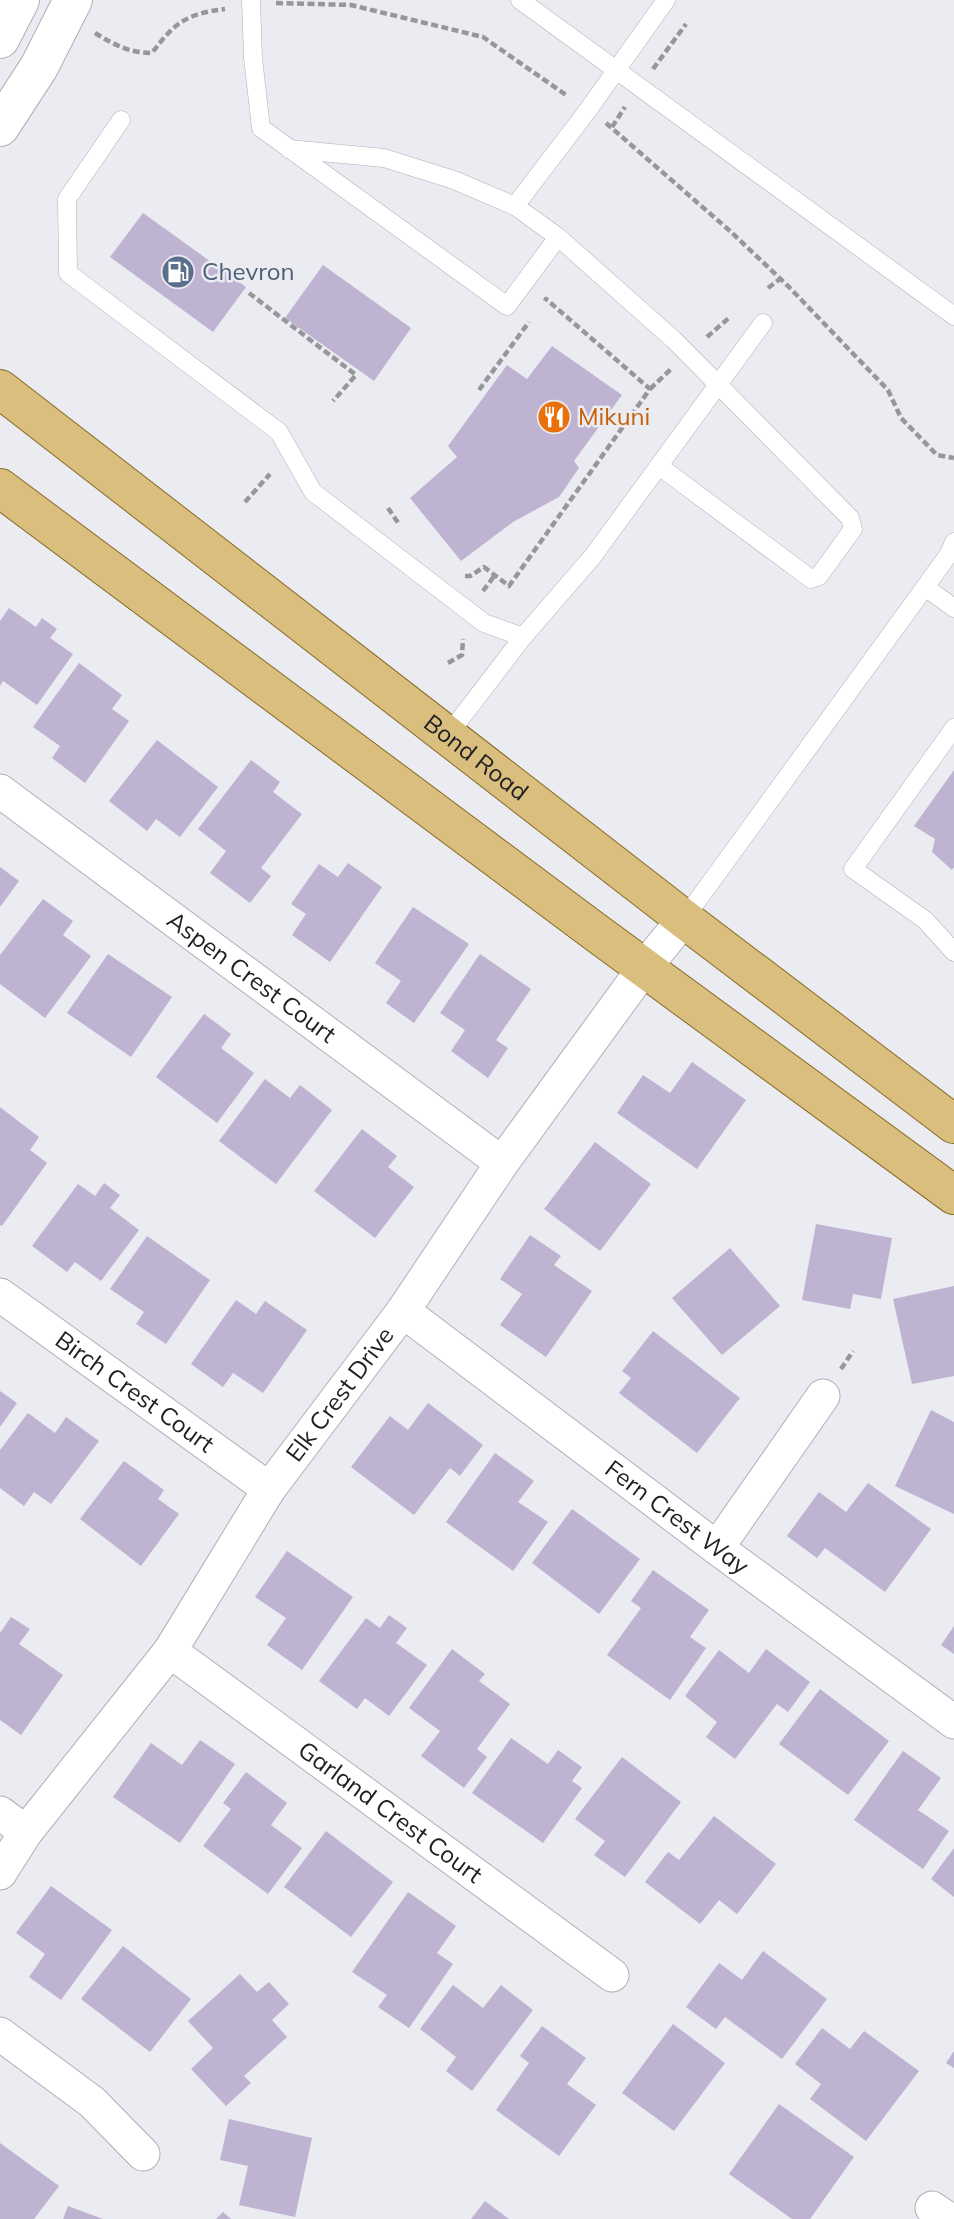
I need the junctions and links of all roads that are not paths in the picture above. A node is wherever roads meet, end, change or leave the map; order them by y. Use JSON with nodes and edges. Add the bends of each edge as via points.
{"nodes":[{"id":1,"x":20,"y":0,"type":"edge"},
{"id":2,"x":520,"y":0,"type":"edge"},
{"id":3,"x":666,"y":0,"type":"edge"},
{"id":4,"x":252,"y":3,"type":"edge"},
{"id":5,"x":82,"y":15,"type":"edge"},
{"id":6,"x":0,"y":39,"type":"edge"},
{"id":7,"x":616,"y":70,"type":"junction"},
{"id":8,"x":121,"y":120,"type":"dead end"},
{"id":9,"x":0,"y":127,"type":"edge"},
{"id":10,"x":289,"y":149,"type":"junction"},
{"id":11,"x":515,"y":206,"type":"junction"},
{"id":12,"x":558,"y":237,"type":"junction"},
{"id":13,"x":954,"y":316,"type":"edge"},
{"id":14,"x":763,"y":323,"type":"dead end"},
{"id":15,"x":718,"y":386,"type":"junction"},
{"id":16,"x":0,"y":389,"type":"edge"},
{"id":17,"x":659,"y":466,"type":"junction"},
{"id":18,"x":0,"y":488,"type":"edge"},
{"id":19,"x":954,"y":542,"type":"edge"},
{"id":20,"x":925,"y":587,"type":"junction"},
{"id":21,"x":954,"y":608,"type":"edge"},
{"id":22,"x":523,"y":637,"type":"junction"},
{"id":23,"x":954,"y":728,"type":"edge"},
{"id":24,"x":448,"y":734,"type":"junction"},
{"id":25,"x":0,"y":791,"type":"edge"},
{"id":26,"x":684,"y":919,"type":"junction"},
{"id":27,"x":954,"y":952,"type":"edge"},
{"id":28,"x":644,"y":968,"type":"junction"},
{"id":29,"x":954,"y":1124,"type":"edge"},
{"id":30,"x":502,"y":1163,"type":"junction"},
{"id":31,"x":954,"y":1195,"type":"edge"},
{"id":32,"x":0,"y":1295,"type":"edge"},
{"id":33,"x":403,"y":1311,"type":"junction"},
{"id":34,"x":823,"y":1396,"type":"dead end"},
{"id":35,"x":269,"y":1489,"type":"junction"},
{"id":36,"x":717,"y":1548,"type":"junction"},
{"id":37,"x":170,"y":1651,"type":"junction"},
{"id":38,"x":954,"y":1722,"type":"edge"},
{"id":39,"x":13,"y":1823,"type":"edge"},
{"id":40,"x":0,"y":1873,"type":"edge"},
{"id":41,"x":612,"y":1975,"type":"dead end"},
{"id":42,"x":0,"y":2034,"type":"edge"},
{"id":43,"x":143,"y":2154,"type":"dead end"}],
"edges":[{"from":1,"to":6,"type":"street"},
{"from":2,"to":7,"type":"lane"},
{"from":3,"to":7,"type":"lane"},
{"from":4,"to":10,"type":"lane","via":[[261,128]]},
{"from":5,"to":9,"type":"street","via":[[39,67]]},
{"from":7,"to":11,"type":"lane"},
{"from":7,"to":13,"type":"lane"},
{"from":8,"to":22,"type":"lane","via":[[67,199],[68,273],[279,432],[313,492],[484,623]]},
{"from":10,"to":11,"type":"lane","via":[[384,158]]},
{"from":10,"to":12,"type":"lane","via":[[507,306]]},
{"from":11,"to":12,"type":"lane"},
{"from":12,"to":15,"type":"lane","via":[[674,340]]},
{"from":14,"to":15,"type":"lane"},
{"from":15,"to":17,"type":"lane"},
{"from":15,"to":17,"type":"lane","via":[[850,517],[853,529],[819,576],[811,579]]},
{"from":16,"to":24,"type":"main road","name":"Bond Road"},
{"from":17,"to":22,"type":"lane","via":[[593,556]]},
{"from":18,"to":28,"type":"main road"},
{"from":19,"to":20,"type":"lane"},
{"from":20,"to":21,"type":"lane"},
{"from":20,"to":26,"type":"lane"},
{"from":22,"to":24,"type":"lane"},
{"from":23,"to":27,"type":"lane","via":[[853,869],[925,920]]},
{"from":24,"to":26,"type":"main road","name":"Bond Road"},
{"from":25,"to":30,"type":"street","name":"Aspen Crest Court"},
{"from":26,"to":28,"type":"street","name":"Elk Crest Drive"},
{"from":26,"to":29,"type":"main road","name":"Bond Road"},
{"from":28,"to":30,"type":"street","name":"Elk Crest Drive"},
{"from":28,"to":31,"type":"main road"},
{"from":30,"to":33,"type":"street","name":"Elk Crest Drive"},
{"from":32,"to":35,"type":"street","name":"Birch Crest Court"},
{"from":33,"to":35,"type":"street","name":"Elk Crest Drive"},
{"from":33,"to":36,"type":"street","name":"Fern Crest Way"},
{"from":34,"to":36,"type":"street"},
{"from":35,"to":37,"type":"street","name":"Elk Crest Drive"},
{"from":36,"to":38,"type":"street","name":"Fern Crest Way"},
{"from":37,"to":39,"type":"street","name":"Elk Crest Drive"},
{"from":37,"to":41,"type":"street","name":"Garland Crest Court"},
{"from":39,"to":40,"type":"street","name":"Elk Crest Drive"},
{"from":42,"to":43,"type":"street","via":[[92,2102]]}]}
